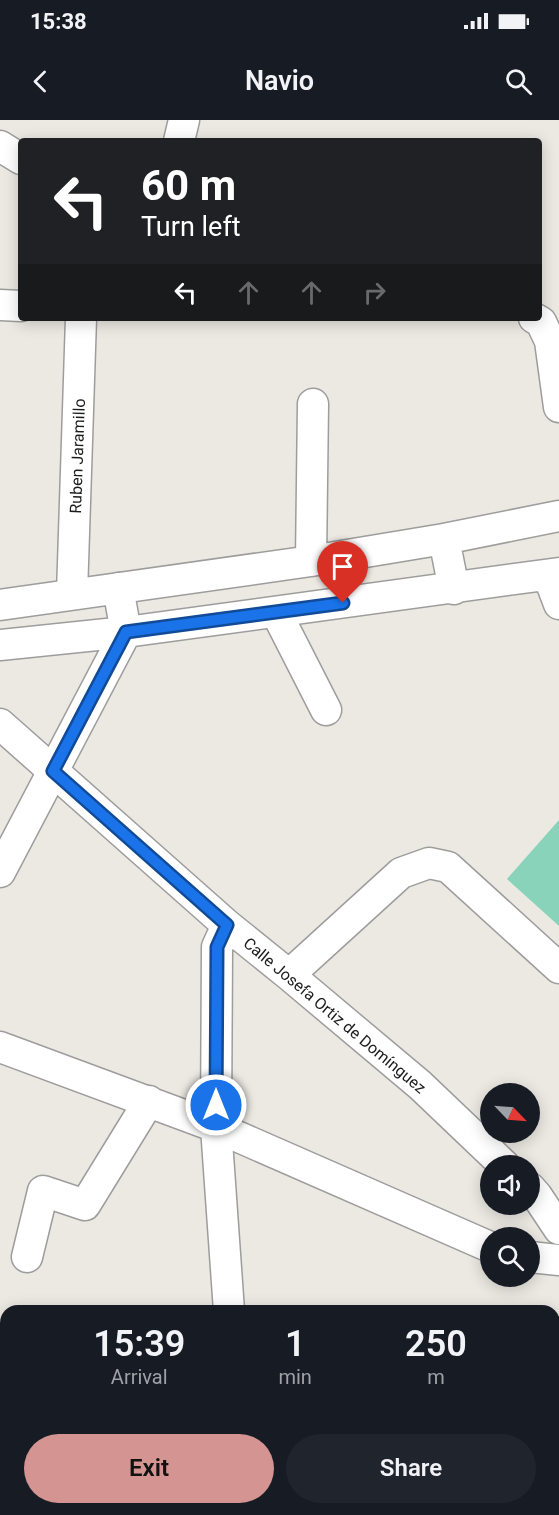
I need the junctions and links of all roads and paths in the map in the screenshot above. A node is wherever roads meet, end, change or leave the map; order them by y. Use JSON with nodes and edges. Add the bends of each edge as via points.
{"nodes":[{"id":1,"x":184,"y":120,"type":"edge"},
{"id":2,"x":180,"y":138,"type":"edge"},
{"id":3,"x":0,"y":146,"type":"edge"},
{"id":4,"x":18,"y":157,"type":"edge"},
{"id":5,"x":0,"y":305,"type":"edge"},
{"id":6,"x":18,"y":306,"type":"edge"},
{"id":7,"x":81,"y":321,"type":"edge"},
{"id":8,"x":539,"y":321,"type":"edge"},
{"id":9,"x":313,"y":405,"type":"dead end"},
{"id":10,"x":559,"y":407,"type":"edge"},
{"id":11,"x":559,"y":516,"type":"edge"},
{"id":12,"x":444,"y":539,"type":"junction"},
{"id":13,"x":311,"y":561,"type":"junction"},
{"id":14,"x":553,"y":574,"type":"edge"},
{"id":15,"x":118,"y":588,"type":"junction"},
{"id":16,"x":454,"y":589,"type":"junction"},
{"id":17,"x":72,"y":594,"type":"junction"},
{"id":18,"x":559,"y":604,"type":"edge"},
{"id":19,"x":0,"y":605,"type":"edge"},
{"id":20,"x":276,"y":612,"type":"junction"},
{"id":21,"x":126,"y":632,"type":"junction"},
{"id":22,"x":0,"y":645,"type":"edge"},
{"id":23,"x":326,"y":710,"type":"dead end"},
{"id":24,"x":0,"y":724,"type":"edge"},
{"id":25,"x":53,"y":771,"type":"junction"},
{"id":26,"x":0,"y":872,"type":"edge"},
{"id":27,"x":227,"y":925,"type":"junction"},
{"id":28,"x":559,"y":968,"type":"edge"},
{"id":29,"x":289,"y":975,"type":"junction"},
{"id":30,"x":0,"y":1047,"type":"edge"},
{"id":31,"x":149,"y":1101,"type":"junction"},
{"id":32,"x":216,"y":1127,"type":"junction"},
{"id":33,"x":493,"y":1155,"type":"edge"},
{"id":34,"x":540,"y":1200,"type":"edge"},
{"id":35,"x":559,"y":1229,"type":"edge"},
{"id":36,"x":480,"y":1243,"type":"edge"},
{"id":37,"x":27,"y":1257,"type":"dead end"},
{"id":38,"x":540,"y":1258,"type":"edge"},
{"id":39,"x":559,"y":1260,"type":"edge"},
{"id":40,"x":229,"y":1305,"type":"edge"}],
"edges":[{"from":1,"to":2,"type":"street"},
{"from":3,"to":4,"type":"street"},
{"from":5,"to":6,"type":"street"},
{"from":7,"to":17,"type":"street","name":"Ruben Jaramillo"},
{"from":8,"to":10,"type":"street","via":[[550,341]]},
{"from":9,"to":13,"type":"street"},
{"from":11,"to":12,"type":"street"},
{"from":12,"to":13,"type":"street"},
{"from":12,"to":16,"type":"street"},
{"from":13,"to":15,"type":"street"},
{"from":14,"to":16,"type":"street"},
{"from":14,"to":18,"type":"street"},
{"from":15,"to":17,"type":"street"},
{"from":15,"to":21,"type":"street"},
{"from":16,"to":20,"type":"street"},
{"from":17,"to":19,"type":"street"},
{"from":20,"to":21,"type":"street"},
{"from":20,"to":23,"type":"street"},
{"from":21,"to":22,"type":"street"},
{"from":21,"to":25,"type":"street"},
{"from":24,"to":25,"type":"street","name":"Calle Josefa Ortiz de Domínguez"},
{"from":25,"to":26,"type":"street"},
{"from":25,"to":27,"type":"street","name":"Calle Josefa Ortiz de Domínguez"},
{"from":27,"to":29,"type":"street","name":"Calle Josefa Ortiz de Domínguez"},
{"from":27,"to":32,"type":"street","via":[[217,947]]},
{"from":28,"to":29,"type":"street","via":[[448,867],[429,863],[401,873]]},
{"from":29,"to":33,"type":"street","name":"Calle Josefa Ortiz de Domínguez","via":[[420,1085]]},
{"from":30,"to":31,"type":"street"},
{"from":31,"to":32,"type":"street"},
{"from":31,"to":37,"type":"street","via":[[85,1205],[43,1191]]},
{"from":32,"to":36,"type":"street"},
{"from":32,"to":40,"type":"street"},
{"from":34,"to":35,"type":"street"},
{"from":38,"to":39,"type":"street"}]}
